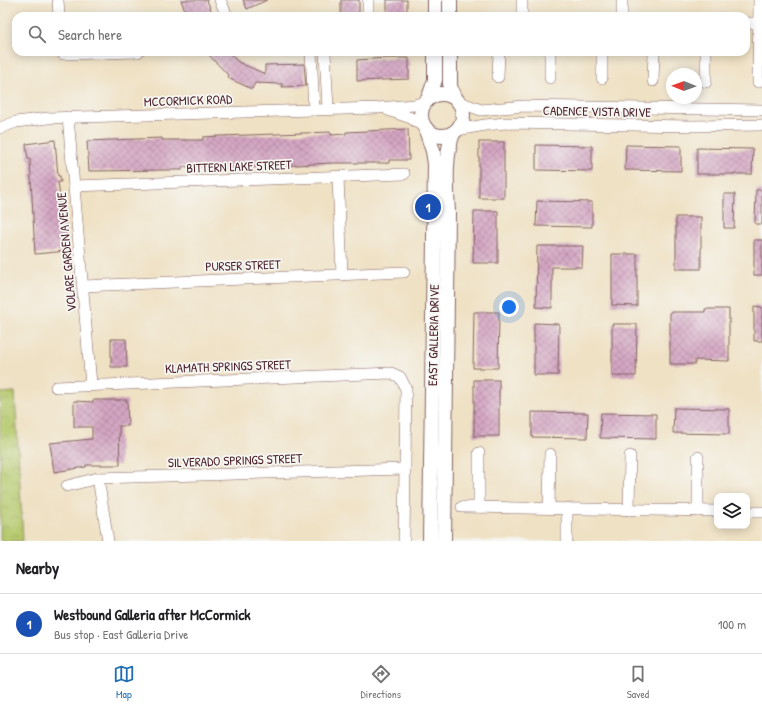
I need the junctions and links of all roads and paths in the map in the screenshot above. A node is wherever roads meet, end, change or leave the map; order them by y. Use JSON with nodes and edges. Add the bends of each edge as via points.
{"nodes":[{"id":1,"x":58,"y":0,"type":"edge"},
{"id":2,"x":220,"y":0,"type":"edge"},
{"id":3,"x":368,"y":0,"type":"edge"},
{"id":4,"x":435,"y":0,"type":"edge"},
{"id":5,"x":450,"y":0,"type":"edge"},
{"id":6,"x":522,"y":0,"type":"edge"},
{"id":7,"x":622,"y":0,"type":"edge"},
{"id":8,"x":759,"y":0,"type":"edge"},
{"id":9,"x":60,"y":12,"type":"edge"},
{"id":10,"x":225,"y":12,"type":"edge"},
{"id":11,"x":368,"y":12,"type":"edge"},
{"id":12,"x":435,"y":12,"type":"edge"},
{"id":13,"x":450,"y":12,"type":"edge"},
{"id":14,"x":522,"y":12,"type":"edge"},
{"id":15,"x":622,"y":12,"type":"edge"},
{"id":16,"x":760,"y":23,"type":"edge"},
{"id":17,"x":311,"y":56,"type":"edge"},
{"id":18,"x":326,"y":56,"type":"edge"},
{"id":19,"x":435,"y":56,"type":"edge"},
{"id":20,"x":450,"y":56,"type":"edge"},
{"id":21,"x":499,"y":56,"type":"edge"},
{"id":22,"x":550,"y":56,"type":"edge"},
{"id":23,"x":602,"y":56,"type":"edge"},
{"id":24,"x":654,"y":56,"type":"edge"},
{"id":25,"x":706,"y":56,"type":"edge"},
{"id":26,"x":498,"y":77,"type":"dead end"},
{"id":27,"x":550,"y":78,"type":"dead end"},
{"id":28,"x":602,"y":78,"type":"dead end"},
{"id":29,"x":653,"y":81,"type":"dead end"},
{"id":30,"x":706,"y":82,"type":"dead end"},
{"id":31,"x":758,"y":82,"type":"dead end"},
{"id":32,"x":427,"y":100,"type":"junction"},
{"id":33,"x":458,"y":101,"type":"junction"},
{"id":34,"x":378,"y":108,"type":"junction"},
{"id":35,"x":328,"y":109,"type":"junction"},
{"id":36,"x":314,"y":110,"type":"junction"},
{"id":37,"x":762,"y":110,"type":"edge"},
{"id":38,"x":68,"y":117,"type":"junction"},
{"id":39,"x":762,"y":125,"type":"edge"},
{"id":40,"x":0,"y":128,"type":"edge"},
{"id":41,"x":425,"y":128,"type":"junction"},
{"id":42,"x":455,"y":132,"type":"junction"},
{"id":43,"x":404,"y":174,"type":"dead end"},
{"id":44,"x":338,"y":177,"type":"junction"},
{"id":45,"x":74,"y":186,"type":"junction"},
{"id":46,"x":404,"y":272,"type":"dead end"},
{"id":47,"x":342,"y":275,"type":"junction"},
{"id":48,"x":83,"y":286,"type":"junction"},
{"id":49,"x":91,"y":385,"type":"junction"},
{"id":50,"x":56,"y":387,"type":"dead end"},
{"id":51,"x":479,"y":453,"type":"dead end"},
{"id":52,"x":550,"y":454,"type":"dead end"},
{"id":53,"x":630,"y":456,"type":"dead end"},
{"id":54,"x":698,"y":457,"type":"dead end"},
{"id":55,"x":405,"y":469,"type":"junction"},
{"id":56,"x":98,"y":478,"type":"junction"},
{"id":57,"x":67,"y":486,"type":"dead end"},
{"id":58,"x":462,"y":507,"type":"dead end"},
{"id":59,"x":478,"y":507,"type":"junction"},
{"id":60,"x":549,"y":508,"type":"junction"},
{"id":61,"x":567,"y":508,"type":"junction"},
{"id":62,"x":629,"y":510,"type":"junction"},
{"id":63,"x":698,"y":511,"type":"junction"},
{"id":64,"x":714,"y":511,"type":"edge"},
{"id":65,"x":750,"y":512,"type":"edge"},
{"id":66,"x":762,"y":512,"type":"edge"},
{"id":67,"x":108,"y":541,"type":"edge"},
{"id":68,"x":404,"y":541,"type":"edge"},
{"id":69,"x":430,"y":541,"type":"edge"},
{"id":70,"x":444,"y":541,"type":"edge"},
{"id":71,"x":566,"y":541,"type":"edge"}],
"edges":[{"from":1,"to":9,"type":"street"},
{"from":2,"to":10,"type":"street"},
{"from":3,"to":11,"type":"street"},
{"from":4,"to":12,"type":"main road"},
{"from":5,"to":13,"type":"main road"},
{"from":6,"to":14,"type":"street"},
{"from":7,"to":15,"type":"street"},
{"from":8,"to":16,"type":"street"},
{"from":16,"to":31,"type":"street"},
{"from":17,"to":36,"type":"street"},
{"from":18,"to":35,"type":"street"},
{"from":19,"to":32,"type":"main road","via":[[435,80]]},
{"from":20,"to":33,"type":"main road","via":[[450,87]]},
{"from":21,"to":26,"type":"street"},
{"from":22,"to":27,"type":"street"},
{"from":23,"to":28,"type":"street"},
{"from":24,"to":29,"type":"street"},
{"from":25,"to":30,"type":"street"},
{"from":32,"to":33,"type":"main road","via":[[435,94],[444,94]]},
{"from":32,"to":34,"type":"street","name":"MCCORMICK ROAD","via":[[414,105]]},
{"from":32,"to":41,"type":"main road","via":[[420,115]]},
{"from":33,"to":37,"type":"street","name":"CADENCE VISTA DRIVE","via":[[481,110],[524,106]]},
{"from":33,"to":42,"type":"main road","via":[[463,118]]},
{"from":34,"to":35,"type":"street","name":"MCCORMICK ROAD"},
{"from":34,"to":41,"type":"street","name":"MCCORMICK ROAD","via":[[402,114]]},
{"from":35,"to":36,"type":"street","name":"MCCORMICK ROAD"},
{"from":36,"to":38,"type":"street","name":"MCCORMICK ROAD"},
{"from":38,"to":40,"type":"street","name":"MCCORMICK ROAD","via":[[16,122]]},
{"from":38,"to":45,"type":"street","name":"VOLARE GARDEN AVENUE"},
{"from":39,"to":42,"type":"street","name":"CADENCE VISTA DRIVE","via":[[506,123]]},
{"from":41,"to":42,"type":"main road","via":[[437,136]]},
{"from":41,"to":69,"type":"main road","name":"EAST GALLERIA DRIVE","via":[[435,164]]},
{"from":42,"to":70,"type":"main road","name":"EAST GALLERIA DRIVE","via":[[448,149],[447,163]]},
{"from":43,"to":44,"type":"street","name":"BITTERN LAKE STREET"},
{"from":44,"to":45,"type":"street","name":"BITTERN LAKE STREET"},
{"from":44,"to":47,"type":"street"},
{"from":45,"to":48,"type":"street","name":"VOLARE GARDEN AVENUE"},
{"from":46,"to":47,"type":"street","name":"PURSER STREET"},
{"from":47,"to":48,"type":"street","name":"PURSER STREET"},
{"from":48,"to":49,"type":"street","name":"VOLARE GARDEN AVENUE"},
{"from":49,"to":50,"type":"street","name":"KLAMATH SPRINGS STREET"},
{"from":49,"to":55,"type":"street","name":"KLAMATH SPRINGS STREET","via":[[391,373],[400,377],[406,390]]},
{"from":51,"to":59,"type":"street"},
{"from":52,"to":60,"type":"street"},
{"from":53,"to":62,"type":"street"},
{"from":54,"to":63,"type":"street"},
{"from":55,"to":56,"type":"street","name":"SILVERADO SPRINGS STREET"},
{"from":55,"to":68,"type":"street"},
{"from":56,"to":57,"type":"street","name":"SILVERADO SPRINGS STREET"},
{"from":56,"to":67,"type":"street"},
{"from":58,"to":59,"type":"street"},
{"from":59,"to":60,"type":"street"},
{"from":60,"to":61,"type":"street"},
{"from":61,"to":62,"type":"street"},
{"from":61,"to":71,"type":"street"},
{"from":62,"to":63,"type":"street"},
{"from":63,"to":64,"type":"street"},
{"from":65,"to":66,"type":"street"}]}
